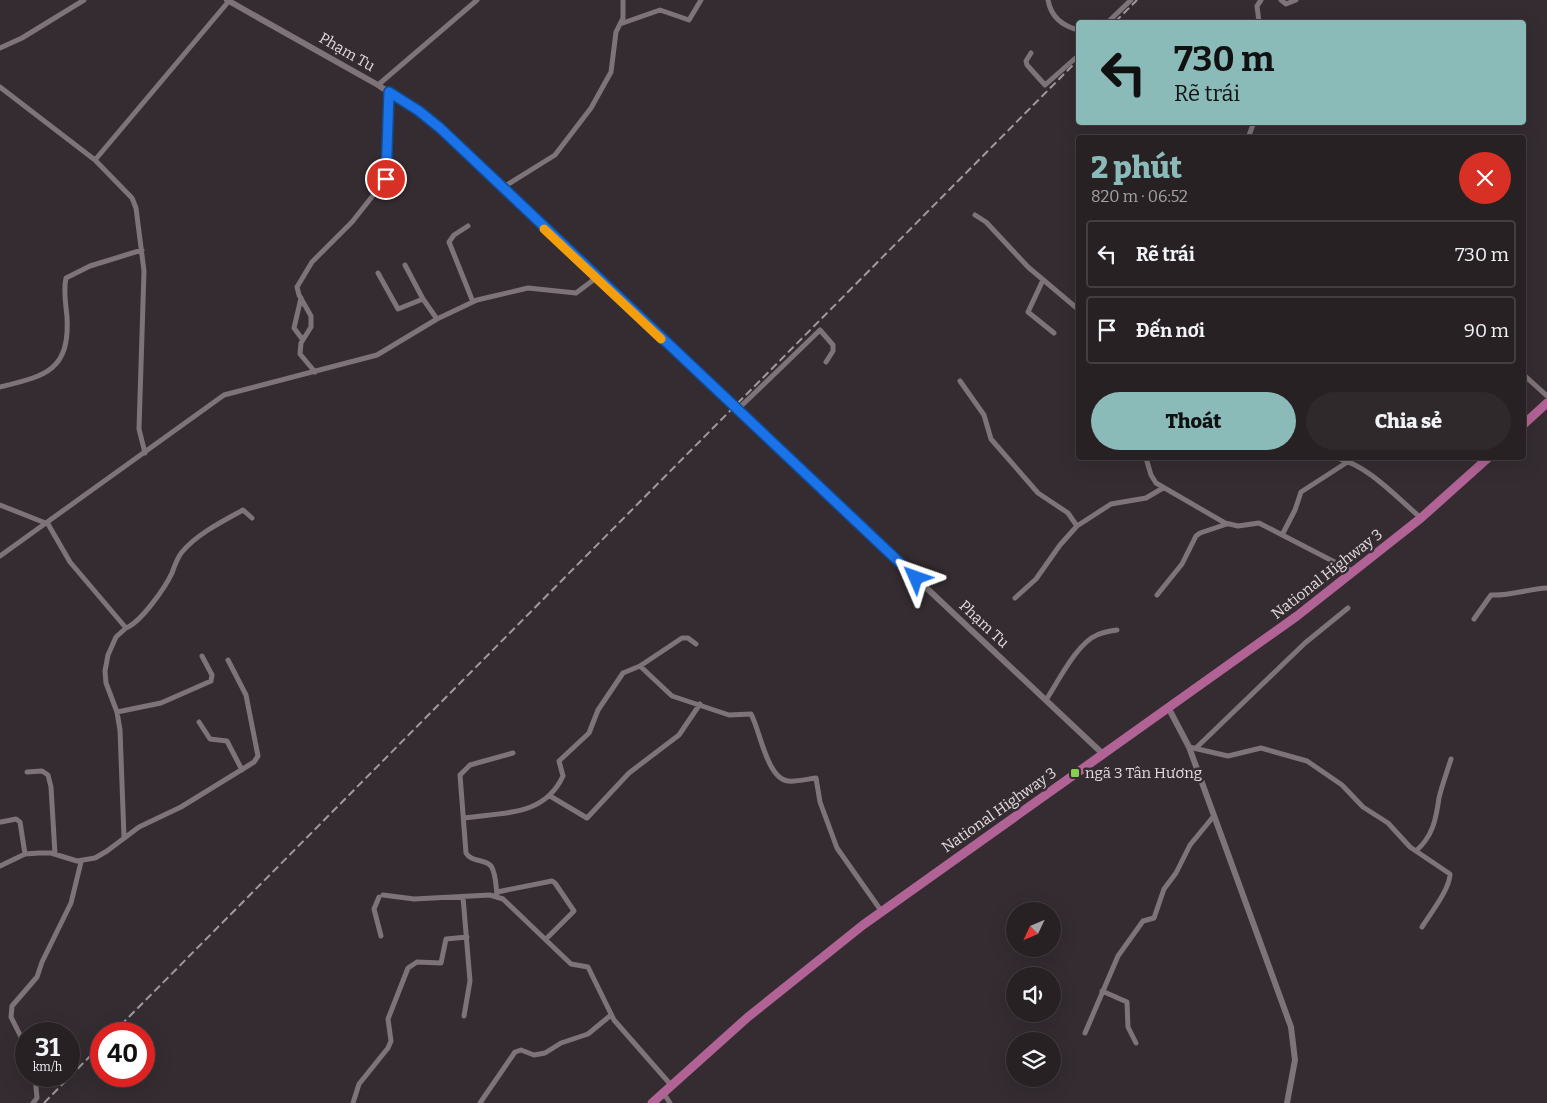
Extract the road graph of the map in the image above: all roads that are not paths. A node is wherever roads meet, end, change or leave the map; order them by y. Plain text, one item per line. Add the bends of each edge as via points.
1 (84, 0) edge
2 (477, 0) edge
3 (623, 0) edge
4 (701, 0) edge
5 (1048, 0) edge
6 (1131, 0) edge
7 (1261, 0) edge
8 (1281, 0) edge
9 (1296, 0) edge
10 (228, 1) edge
11 (1110, 20) edge
12 (1259, 20) edge
13 (620, 25) junction
14 (1076, 29) edge
15 (0, 48) edge
16 (1031, 53) dead end
17 (1076, 58) edge
18 (378, 85) junction
19 (0, 87) edge
20 (389, 92) junction
21 (95, 160) junction
22 (502, 188) junction
23 (975, 215) dead end
24 (468, 226) dead end
25 (142, 250) junction
26 (405, 265) dead end
27 (378, 273) dead end
28 (596, 278) junction
29 (1043, 280) junction
30 (301, 298) junction
31 (423, 300) junction
32 (473, 302) junction
33 (1076, 308) edge
34 (437, 319) junction
35 (1054, 333) dead end
36 (303, 340) junction
37 (826, 362) dead end
38 (315, 372) junction
39 (1526, 377) edge
40 (960, 381) dead end
41 (0, 388) edge
42 (1547, 396) edge
43 (1547, 403) edge
44 (737, 410) junction
45 (1526, 422) edge
46 (144, 453) junction
47 (1147, 460) edge
48 (1344, 460) edge
49 (1486, 460) edge
50 (1348, 461) junction
51 (1163, 488) junction
52 (0, 505) edge
53 (252, 518) dead end
54 (1421, 518) junction
55 (48, 524) junction
56 (1228, 524) junction
57 (1077, 526) junction
58 (1282, 535) junction
59 (0, 556) edge
60 (1352, 571) junction
61 (1547, 588) edge
62 (1157, 595) dead end
63 (1015, 598) dead end
64 (1348, 608) dead end
65 (1474, 619) dead end
66 (126, 628) junction
67 (1116, 630) dead end
68 (696, 644) dead end
69 (202, 656) dead end
70 (228, 660) dead end
71 (640, 666) junction
72 (1046, 700) junction
73 (700, 704) junction
74 (1168, 706) junction
75 (117, 712) junction
76 (199, 722) dead end
77 (1193, 747) junction
78 (513, 753) dead end
79 (1103, 754) junction
80 (1451, 759) dead end
81 (242, 770) junction
82 (27, 772) dead end
83 (550, 796) junction
84 (1213, 816) junction
85 (464, 818) junction
86 (1, 822) dead end
87 (124, 837) junction
88 (1416, 851) junction
89 (25, 854) junction
90 (55, 854) junction
91 (81, 862) junction
92 (0, 866) edge
93 (497, 894) junction
94 (463, 897) junction
95 (882, 912) junction
96 (1422, 926) dead end
97 (381, 936) dead end
98 (467, 937) junction
99 (546, 939) junction
100 (1102, 991) junction
101 (611, 1015) junction
102 (464, 1016) dead end
103 (15, 1023) edge
104 (1085, 1033) dead end
105 (1136, 1043) dead end
106 (671, 1085) junction
107 (36, 1087) edge
108 (663, 1092) junction
109 (33, 1103) edge
110 (352, 1103) edge
111 (480, 1103) edge
112 (652, 1103) edge
113 (670, 1103) edge
114 (1287, 1103) edge

1 - 15 street
2 - 18 street
3 - 13 street
4 - 13 street via 689,20 660,10
5 - 14 street via 1057,20
6 - 11 street
7 - 12 street via 1257,6
8 - 9 street via 1286,4
10 - 18 street, Phạm Tu
10 - 21 street
13 - 22 street via 610,72 586,116 555,155
16 - 17 street via 1027,65 1045,85
18 - 20 street, Phạm Tu
19 - 21 street
20 - 22 street, Phạm Tu via 434,123
20 - 30 street via 386,179 352,222 311,263 297,287
21 - 25 street via 132,198
22 - 28 street, Phạm Tu
23 - 29 street via 986,222
24 - 32 street via 454,235 450,242
25 - 41 street via 90,266 66,278 67,335 57,366 44,374
25 - 46 street via 144,298 139,429
26 - 31 street
27 - 31 street via 398,309
28 - 32 street via 576,293 528,288
28 - 44 street, Phạm Tu
29 - 33 street
29 - 35 street via 1028,312
30 - 36 street via 294,328
30 - 36 street via 311,316 310,330
31 - 34 street
32 - 34 street
34 - 38 street via 377,355
36 - 38 street via 300,354
37 - 44 street via 833,345 820,330
38 - 46 street via 224,396
39 - 42 street
40 - 57 street via 984,415 991,439 1038,493 1068,513
43 - 45 highway
44 - 72 street, Phạm Tu
46 - 55 street
47 - 51 street via 1151,475
48 - 50 street
49 - 54 highway, National Highway 3
50 - 54 street
50 - 58 street via 1300,492
51 - 56 street
51 - 57 street via 1146,498 1111,504
52 - 55 street
53 - 66 street via 244,510 197,538 177,560 167,582 141,618
54 - 60 highway, National Highway 3
55 - 59 street
55 - 66 street via 70,562
56 - 58 street via 1259,523
56 - 62 street via 1196,536 1182,564
57 - 63 street via 1036,579
58 - 60 street
60 - 74 highway, National Highway 3 via 1297,616
61 - 65 street via 1491,596
64 - 77 street via 1305,643
66 - 75 street via 116,637 105,671
67 - 72 street via 1097,634 1081,649
68 - 71 street via 682,638
69 - 75 street via 212,676 211,681 168,701
70 - 81 street via 246,695 258,756
71 - 73 street via 672,696
71 - 83 street via 619,677 598,710 589,733 561,759 559,764 563,776
72 - 79 street, Phạm Tu
73 - 83 street via 679,735 629,773 587,818
73 - 95 street via 729,715 751,714 770,765 782,779 816,778 820,802 837,848
74 - 77 street
74 - 79 highway, National Highway 3
75 - 87 street
76 - 81 street via 210,739 227,741
77 - 84 street
77 - 88 street via 1228,756 1261,748 1306,761 1342,785
78 - 85 street via 470,765 460,775
79 - 95 highway, National Highway 3
80 - 88 street via 1428,839
81 - 87 street
82 - 90 street via 42,771 48,775
83 - 85 street via 530,809
84 - 100 street via 1190,844 1164,889 1154,918 1143,921 1121,951
84 - 114 street via 1291,1027 1295,1060
85 - 93 street via 466,853 472,859 490,865
86 - 89 street via 16,819 20,822
87 - 91 street via 107,851
88 - 96 street via 1446,869 1450,877
89 - 90 street
89 - 92 street
90 - 91 street
91 - 103 street via 72,903 37,978 12,1006
93 - 94 street
93 - 99 street
93 - 99 street via 554,882 574,911
94 - 97 street via 414,899 381,896 374,909
94 - 98 street
95 - 106 highway, National Highway 3 via 748,1018
98 - 102 street via 470,981
98 - 110 street via 446,939 440,963 417,962 408,968 388,1019 391,1041 359,1084
99 - 101 street via 571,964 588,967
100 - 104 street
100 - 105 street via 1127,1002 1128,1027
101 - 106 street
101 - 111 street via 588,1034 561,1043 545,1053 515,1052
106 - 108 highway, National Highway 3
107 - 109 street via 37,1098
108 - 112 highway, National Highway 3
108 - 113 street

